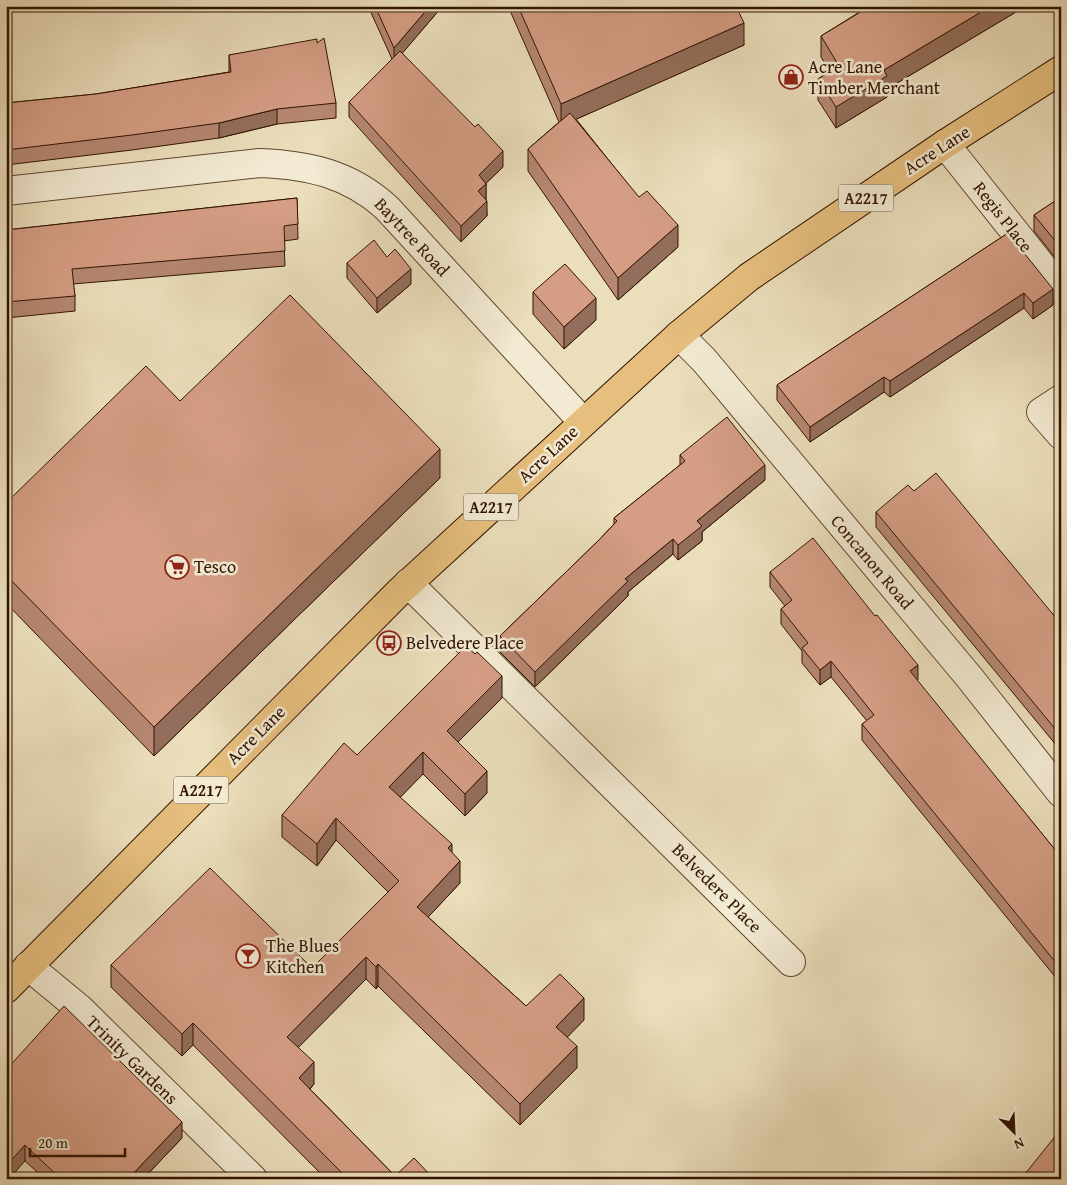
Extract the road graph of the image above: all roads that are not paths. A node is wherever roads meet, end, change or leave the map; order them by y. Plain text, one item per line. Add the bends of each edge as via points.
1 (1061, 70) edge
2 (945, 144) junction
3 (6, 191) edge
4 (1061, 290) edge
5 (678, 335) junction
6 (1061, 399) edge
7 (582, 422) junction
8 (1061, 435) edge
9 (408, 583) junction
10 (1061, 793) edge
11 (791, 962) dead end
12 (28, 966) junction
13 (6, 990) edge
14 (253, 1179) edge

1 - 2 main road, Acre Lane / A2217
2 - 4 street, Regis Place
2 - 5 main road, Acre Lane / A2217 via 749,277
3 - 7 street, Baytree Road via 260,163 324,171 368,192 387,208
5 - 7 main road, Acre Lane / A2217
5 - 10 street, Concanon Road via 704,360 968,676
6 - 8 street via 1041,412
7 - 9 main road, Acre Lane / A2217
9 - 11 street, Belvedere Place
9 - 12 main road, Acre Lane / A2217
12 - 13 main road, Acre Lane / A2217
12 - 14 street, Trinity Gardens via 79,1008

